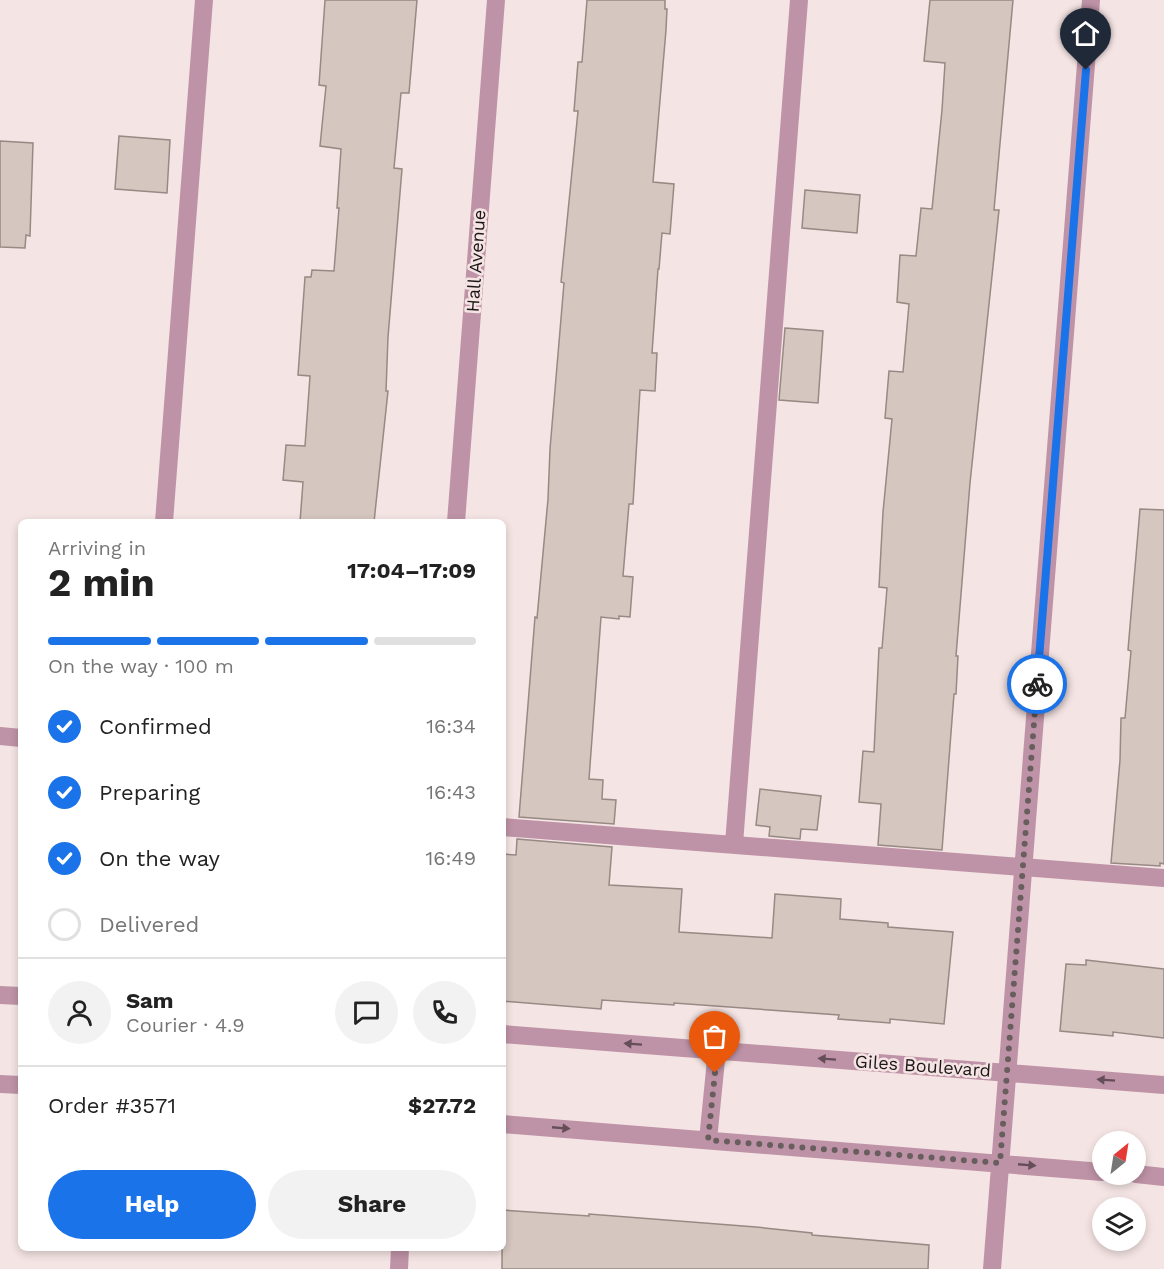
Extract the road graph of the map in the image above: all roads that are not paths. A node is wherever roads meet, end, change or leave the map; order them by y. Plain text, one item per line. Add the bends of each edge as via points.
1 (204, 0) edge
2 (496, 0) edge
3 (799, 0) edge
4 (1091, 0) edge
5 (164, 519) edge
6 (456, 519) edge
7 (0, 736) edge
8 (18, 738) edge
9 (506, 827) edge
10 (734, 844) junction
11 (1023, 867) junction
12 (1164, 878) edge
13 (0, 995) edge
14 (18, 996) edge
15 (506, 1034) edge
16 (717, 1050) junction
17 (1007, 1072) junction
18 (0, 1084) edge
19 (1164, 1084) edge
20 (18, 1085) edge
21 (506, 1124) edge
22 (708, 1140) junction
23 (1000, 1163) junction
24 (1092, 1171) edge
25 (1146, 1175) edge
26 (1164, 1177) edge
27 (400, 1251) edge
28 (399, 1269) edge
29 (992, 1269) edge

1 - 5 street
2 - 6 street, Hall Avenue
3 - 10 street
4 - 11 street
7 - 8 street
9 - 10 street
10 - 11 street
11 - 12 street
11 - 17 street
13 - 14 street
16 -> 15 street, Giles Boulevard
17 -> 16 street, Giles Boulevard
16 - 22 street
19 -> 17 street, Giles Boulevard
17 - 23 street
18 - 20 street
21 -> 22 street
22 - 23 street
23 -> 24 street
23 - 29 street
25 - 26 street
27 - 28 street

